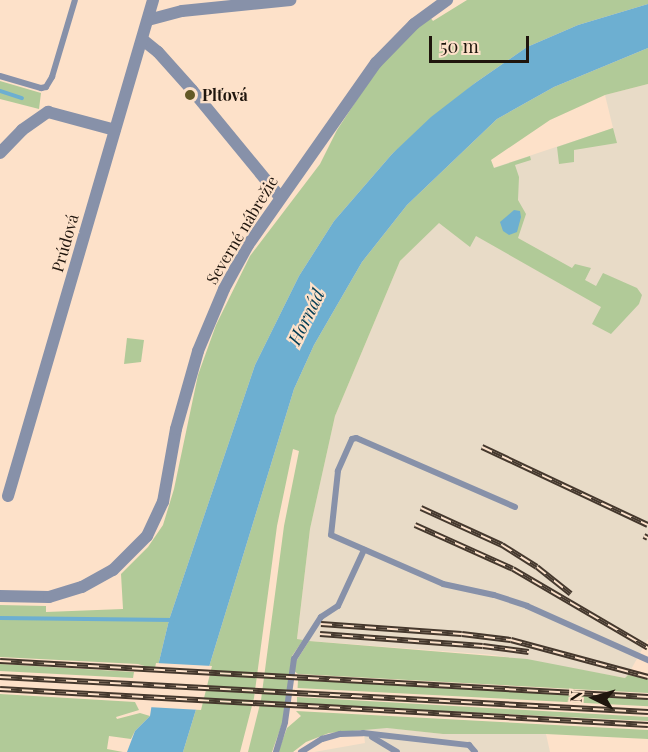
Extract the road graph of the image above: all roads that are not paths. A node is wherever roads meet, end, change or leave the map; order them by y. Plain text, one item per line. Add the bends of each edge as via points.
1 (75, 0) edge
2 (153, 0) edge
3 (290, 0) edge
4 (447, 0) edge
5 (148, 20) junction
6 (143, 40) junction
7 (0, 76) edge
8 (115, 130) junction
9 (0, 153) edge
10 (280, 197) junction
11 (8, 496) dead end
12 (515, 507) dead end
13 (364, 550) junction
14 (0, 596) edge
15 (648, 660) edge
16 (363, 733) junction
17 (276, 752) edge
18 (300, 752) edge
19 (398, 752) edge
20 (475, 752) edge

1 - 7 lane via 46,87
2 - 5 street, Prúdová
3 - 5 street via 182,11
4 - 10 street, Severné nábrežie via 414,24 376,63
5 - 6 street, Prúdová
6 - 8 street, Prúdová
6 - 10 street via 165,59
8 - 9 street via 45,112
8 - 11 street, Prúdová
10 - 14 street, Severné nábrežie via 243,254 207,326 189,377 163,502 147,536 113,570 82,587 49,597
12 - 13 lane via 352,439 338,471 331,535
13 - 15 lane via 443,584 527,606
13 - 17 lane via 338,606 321,617 294,659 285,722
16 - 18 lane via 331,737
16 - 19 lane
16 - 20 lane via 470,745

